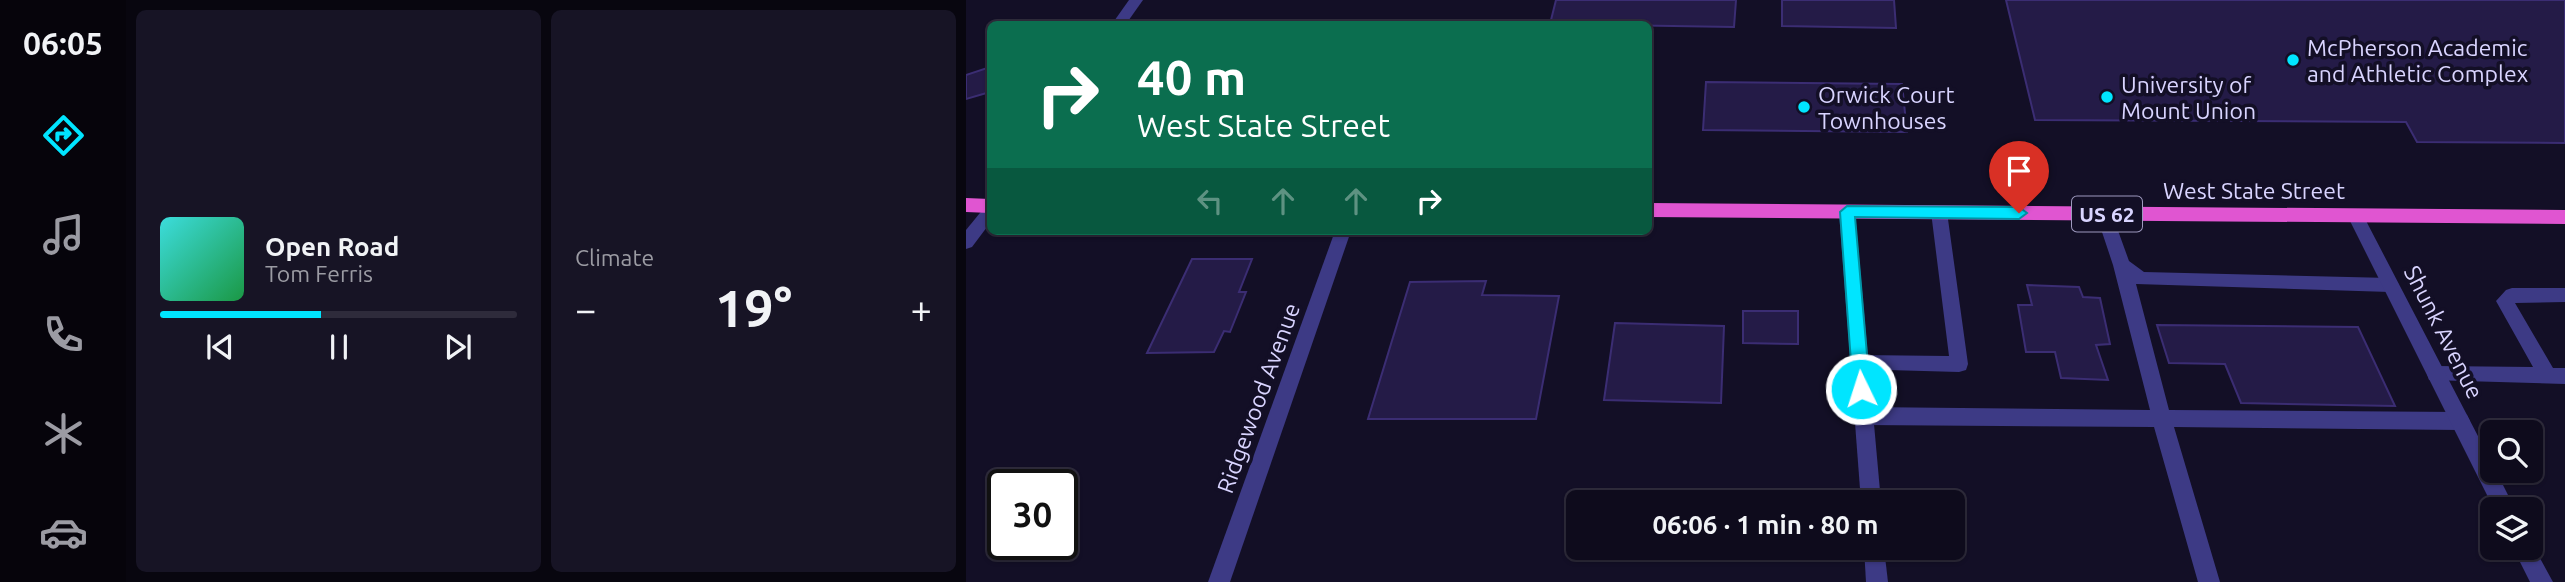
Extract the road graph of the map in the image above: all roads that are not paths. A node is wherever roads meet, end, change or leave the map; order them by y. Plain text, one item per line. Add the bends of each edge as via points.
1 (1136, 0) edge
2 (1121, 21) edge
3 (966, 205) edge
4 (987, 206) edge
5 (1652, 210) edge
6 (1847, 212) junction
7 (1939, 212) junction
8 (2104, 214) junction
9 (2355, 215) junction
10 (987, 216) edge
11 (2565, 217) edge
12 (1342, 235) edge
13 (966, 242) edge
14 (2122, 265) junction
15 (2390, 285) junction
16 (2565, 295) edge
17 (1859, 363) junction
18 (2436, 374) junction
19 (2556, 376) edge
20 (1864, 416) junction
21 (2162, 420) junction
22 (2460, 421) junction
23 (1870, 490) edge
24 (2499, 497) edge
25 (1875, 560) edge
26 (2531, 560) edge
27 (1219, 582) edge
28 (1877, 582) edge
29 (2209, 582) edge
30 (2542, 582) edge

1 - 2 street
3 - 4 highway
5 - 6 highway, West State Street / US 62
6 - 7 highway, West State Street / US 62
6 - 17 street
7 - 8 highway, West State Street / US 62
7 - 17 street via 1959,364
8 - 9 highway, West State Street / US 62
8 - 14 street
9 - 11 highway, West State Street / US 62
9 - 15 street, Shunk Avenue
10 - 13 street
12 - 27 street, Ridgewood Avenue
14 - 15 street via 2141,279 2169,282
14 - 21 street
15 - 18 street, Shunk Avenue
16 - 19 street via 2512,295 2505,301
17 - 20 street
18 - 19 street
18 - 22 street, Shunk Avenue
20 - 21 street
20 - 23 street
21 - 22 street
21 - 29 street
22 - 24 street, Shunk Avenue
25 - 28 street
26 - 30 street

